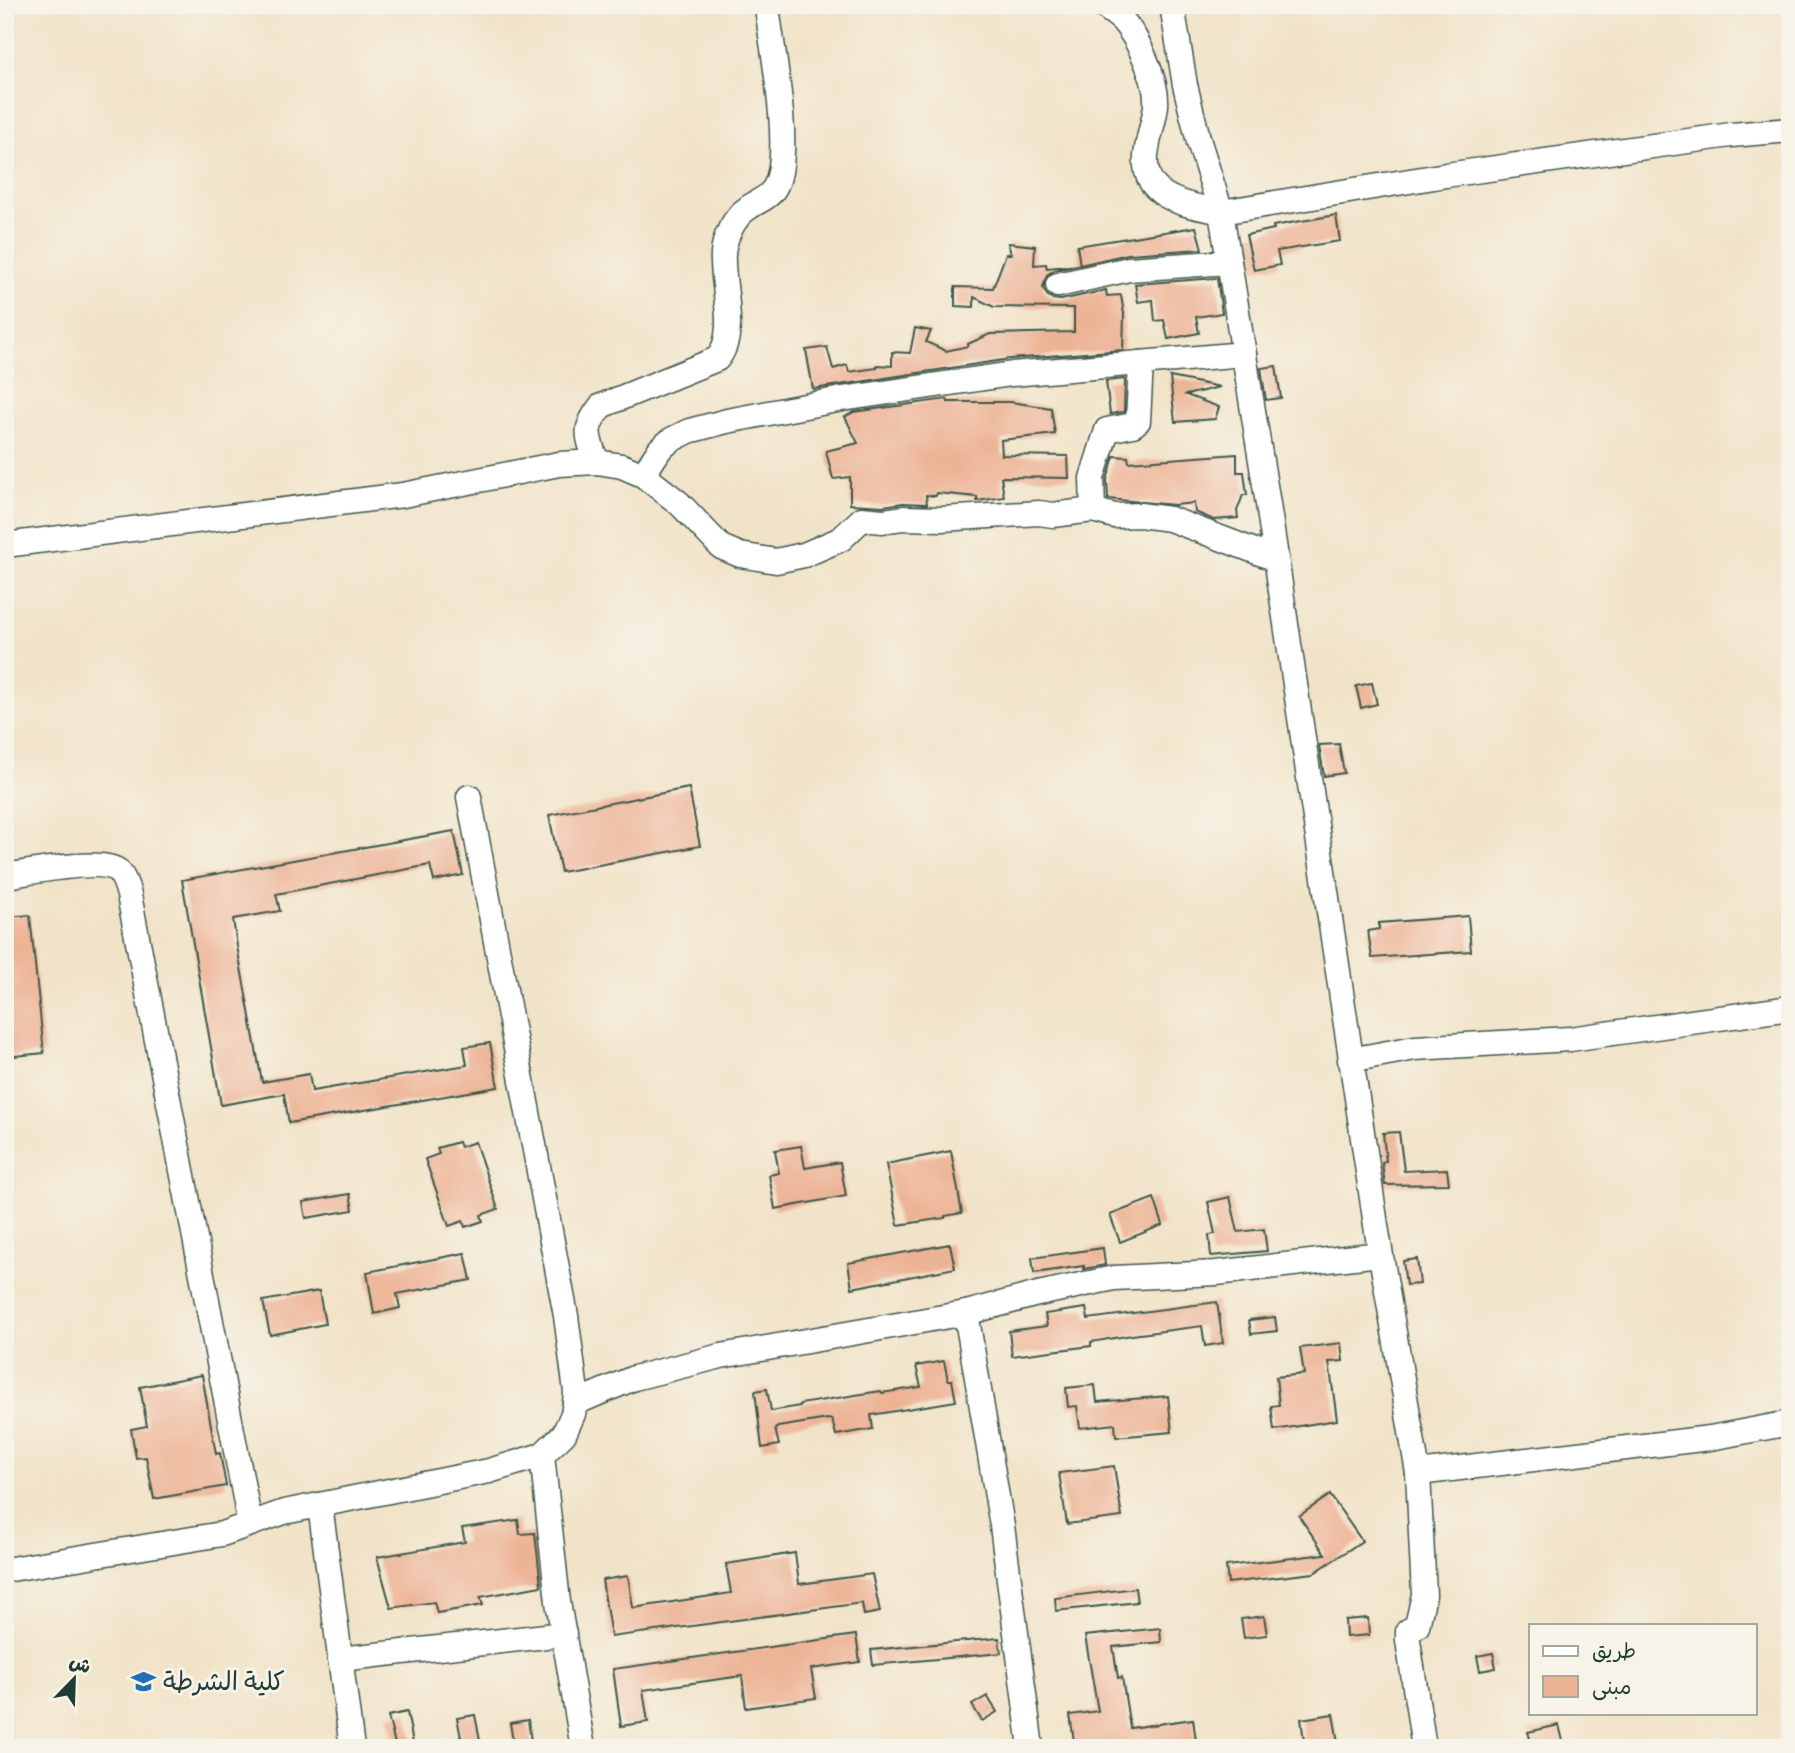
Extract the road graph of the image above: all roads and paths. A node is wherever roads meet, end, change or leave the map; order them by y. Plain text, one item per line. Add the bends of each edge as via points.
1 (770, 5) edge
2 (1102, 5) edge
3 (1172, 5) edge
4 (1790, 130) edge
5 (1221, 212) junction
6 (1229, 262) junction
7 (1058, 285) dead end
8 (1244, 354) junction
9 (1141, 363) junction
10 (597, 462) junction
11 (643, 475) junction
12 (1093, 510) junction
13 (5, 545) edge
14 (1276, 559) junction
15 (468, 797) dead end
16 (5, 876) edge
17 (1790, 1008) edge
18 (1350, 1060) junction
19 (1380, 1254) junction
20 (967, 1313) junction
21 (575, 1404) junction
22 (1790, 1423) edge
23 (542, 1455) junction
24 (1418, 1472) junction
25 (320, 1505) junction
26 (250, 1524) junction
27 (5, 1570) edge
28 (564, 1634) junction
29 (340, 1659) junction
30 (352, 1748) edge
31 (583, 1748) edge
32 (1031, 1748) edge
33 (1424, 1748) edge

1 - 10 street via 783,155 773,191 747,208 726,241 727,344 717,359 601,406 589,421 588,439
2 - 5 street via 1123,21 1153,83 1156,104 1147,155 1150,179 1169,197
3 - 5 street via 1185,85
4 - 5 street via 1446,175
5 - 6 street
6 - 7 street via 1129,269
6 - 8 street
8 - 9 street
8 - 14 street
9 - 11 street via 1012,374 727,421 689,430 671,440
9 - 12 street via 1138,421 1107,430 1091,478
10 - 11 street
10 - 13 street via 559,464 403,495
11 - 12 street via 679,503 721,547 776,561 841,539 862,519
12 - 14 street via 1114,516 1170,519
14 - 18 street
15 - 21 street via 566,1315
16 - 26 street via 96,864 112,867 125,881
17 - 18 street via 1570,1039 1415,1048
18 - 19 street
19 - 20 street via 1216,1273 1114,1278
19 - 24 street
20 - 21 street via 721,1356 634,1378
20 - 32 street via 1002,1526
21 - 23 street via 564,1434
22 - 24 street via 1710,1438
23 - 25 street via 489,1471
23 - 28 street
24 - 33 street via 1424,1595 1417,1626 1408,1631 1408,1640
25 - 26 street
25 - 29 street
26 - 27 street via 222,1535
28 - 29 street
28 - 31 street
29 - 30 street

